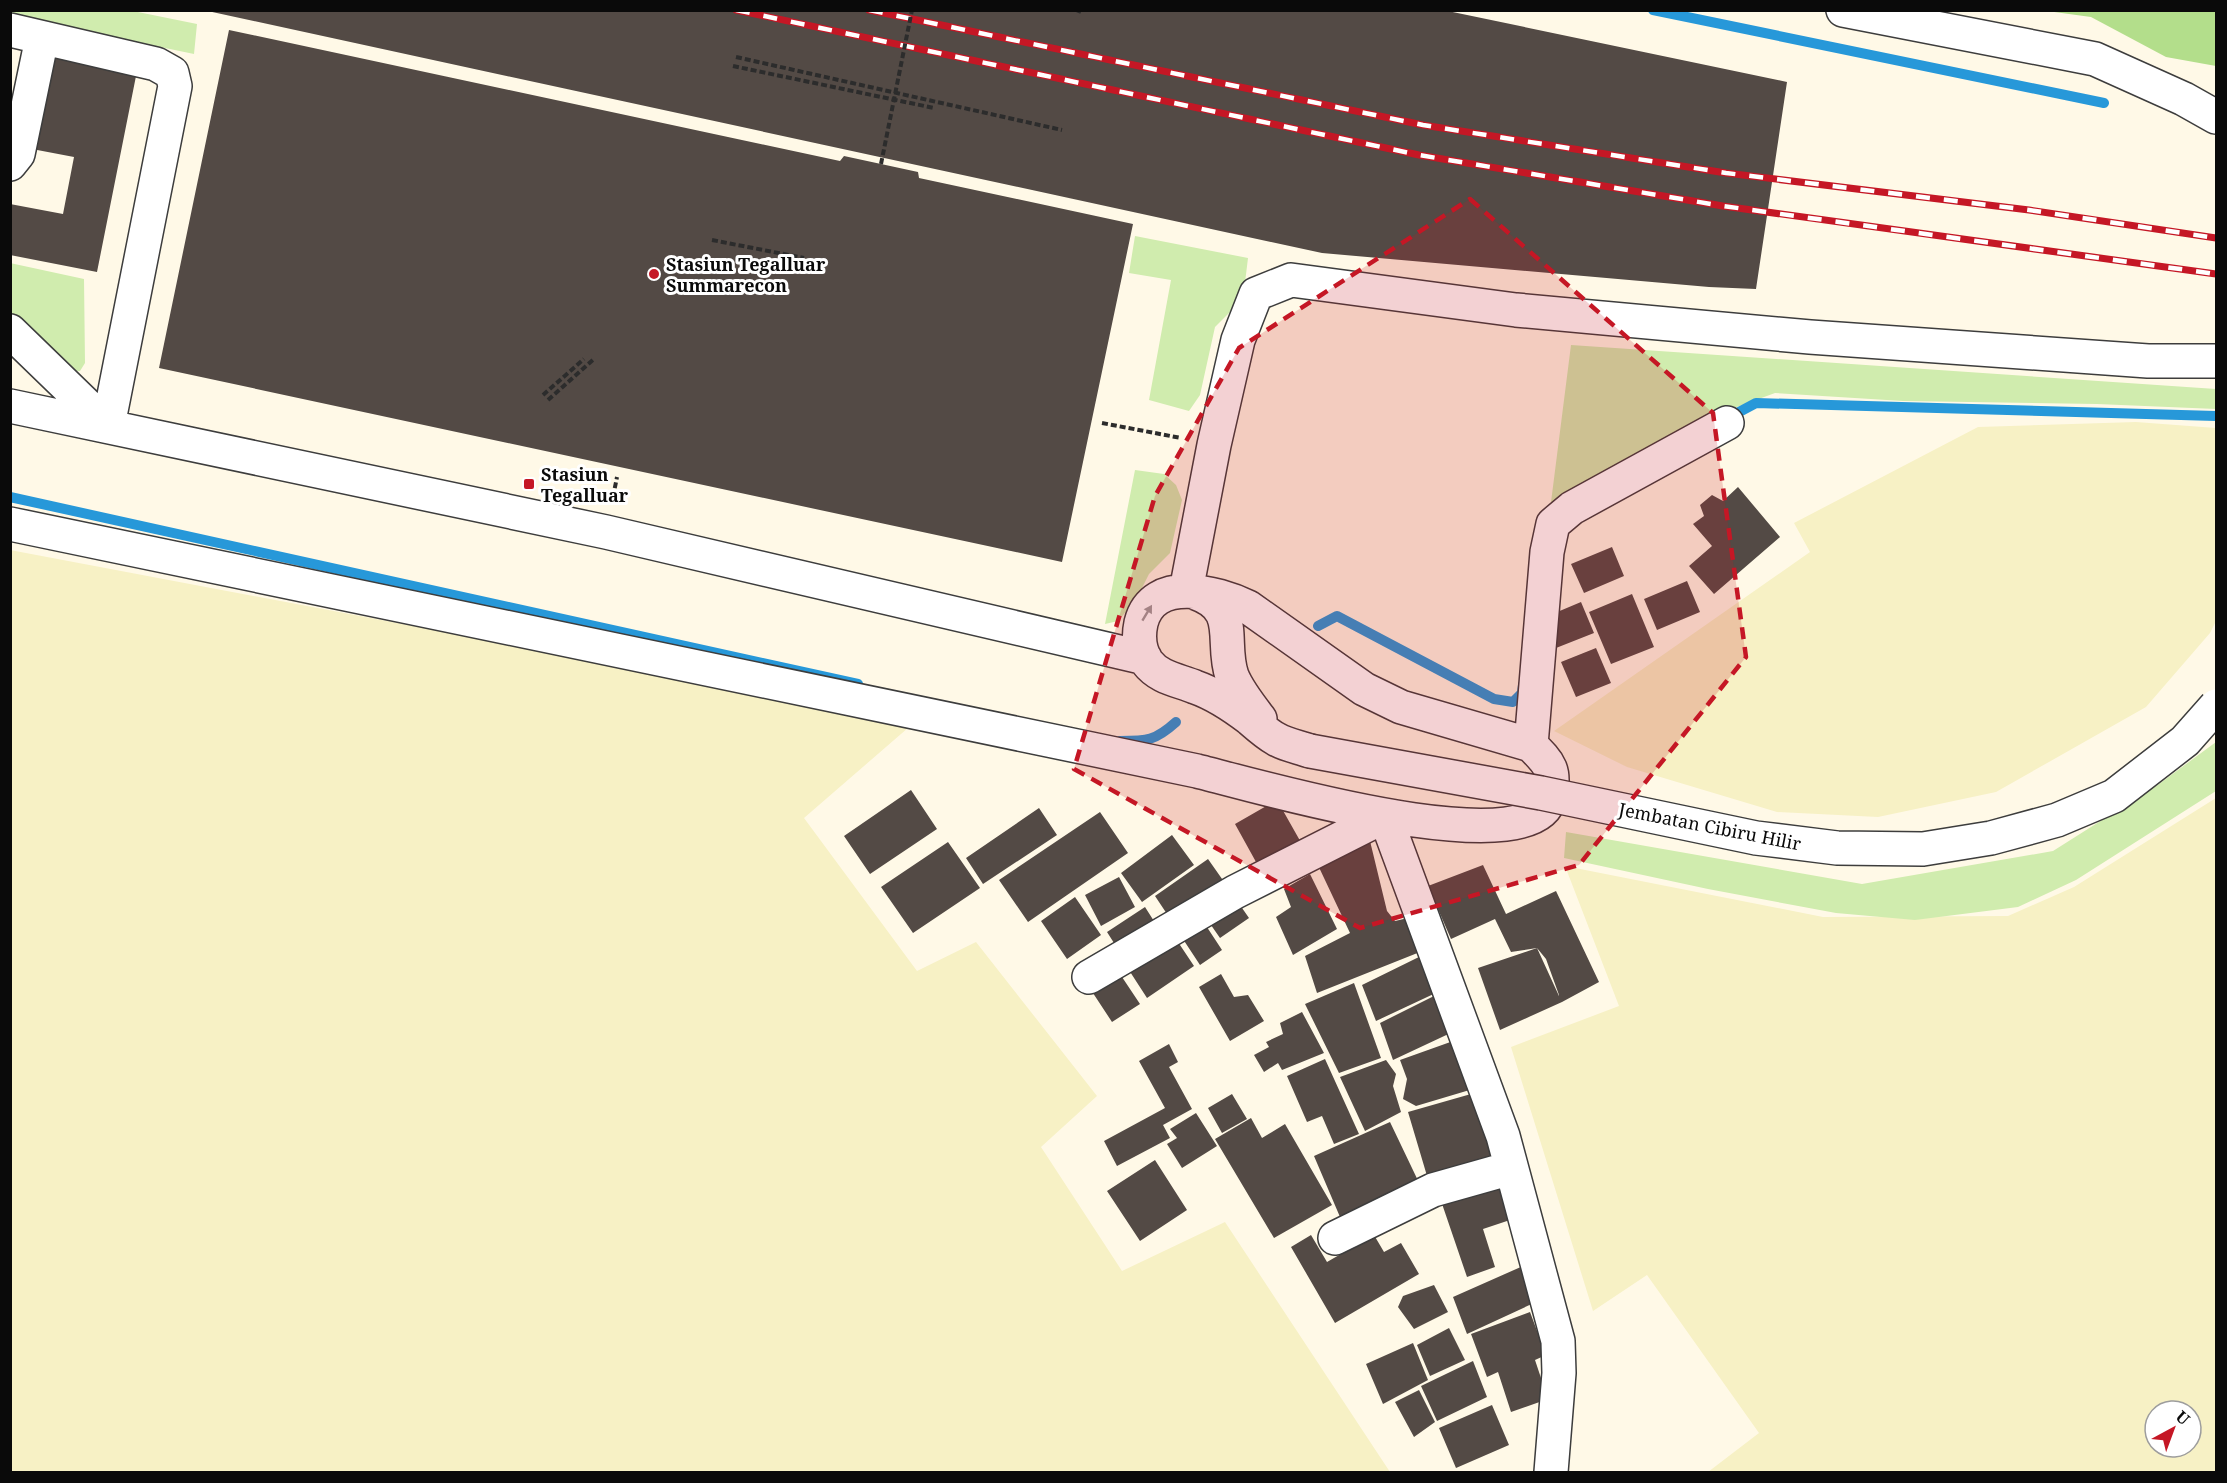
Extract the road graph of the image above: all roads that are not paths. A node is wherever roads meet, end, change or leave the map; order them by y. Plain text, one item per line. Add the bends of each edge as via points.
1 (1843, 10) edge
2 (10, 30) edge
3 (42, 38) junction
4 (2217, 117) edge
5 (10, 164) edge
6 (10, 332) edge
7 (2217, 361) edge
8 (10, 406) edge
9 (1727, 423) dead end
10 (108, 426) junction
11 (10, 524) edge
12 (1190, 592) junction
13 (1269, 623) junction
14 (1228, 641) junction
15 (1145, 658) junction
16 (1174, 680) junction
17 (2217, 706) edge
18 (1276, 739) junction
19 (1531, 745) junction
20 (1385, 816) junction
21 (1089, 977) dead end
22 (1511, 1168) junction
23 (1335, 1238) dead end
24 (1551, 1473) edge

1 - 4 street via 2095,59
2 - 3 street
3 - 5 street via 18,154
3 - 10 street via 156,64 172,73 175,86
6 - 10 street
7 - 12 street via 2148,361 1810,337 1516,310 1290,280 1256,294 1239,333 1214,445
8 - 10 street
9 - 19 street via 1572,508 1553,524 1547,552
10 - 15 street via 606,532
11 - 20 street via 1197,771
12 - 13 street via 1228,597
12 - 14 street via 1219,608 1228,629
15 -> 12 street via 1140,648 1142,618 1163,596
13 - 14 street via 1250,622 1239,627
13 - 19 street via 1364,689 1401,707
14 - 16 street via 1215,668 1203,676
14 - 18 street via 1233,676 1248,704
15 - 16 street via 1155,670
16 - 18 street via 1225,701
17 - 18 street, Jembatan Cibiru Hilir, bridge via 2185,741 2114,796 2057,820 1991,838 1923,849 1837,848 1755,838 1310,751
19 - 20 street via 1553,774 1550,800 1539,814 1510,823 1466,826
20 - 21 street via 1235,892
20 - 22 street via 1503,1136
22 - 23 street via 1433,1190
22 - 24 street via 1558,1341

